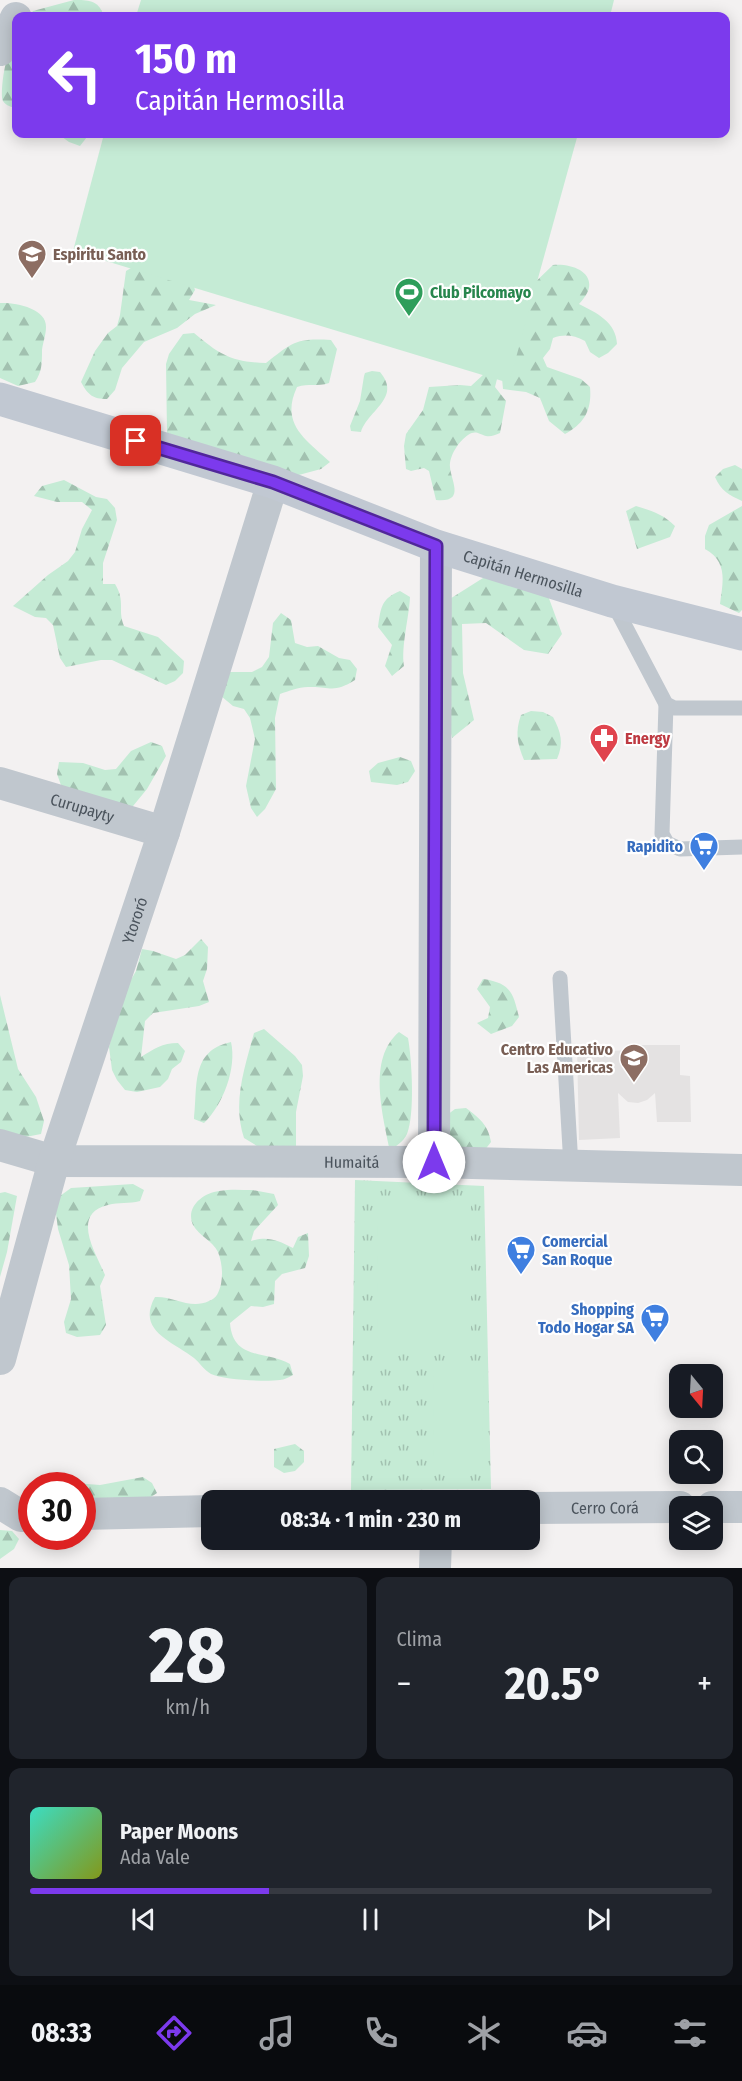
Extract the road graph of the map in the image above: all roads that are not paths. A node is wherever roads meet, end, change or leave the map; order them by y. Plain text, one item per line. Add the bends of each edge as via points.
1 (12, 27) edge
2 (0, 50) edge
3 (0, 399) edge
4 (273, 482) junction
5 (436, 546) junction
6 (612, 601) junction
7 (742, 634) edge
8 (666, 704) junction
9 (742, 708) edge
10 (0, 783) edge
11 (164, 832) junction
12 (742, 847) edge
13 (560, 978) dead end
14 (0, 1145) edge
15 (54, 1161) junction
16 (434, 1162) junction
17 (571, 1166) junction
18 (742, 1170) edge
19 (0, 1359) edge
20 (0, 1503) edge
21 (669, 1507) edge
22 (723, 1507) edge
23 (742, 1507) edge
24 (540, 1508) edge
25 (201, 1511) edge
26 (18, 1514) edge
27 (96, 1514) edge
28 (436, 1550) edge
29 (435, 1568) edge

1 - 2 street
3 - 4 street, Capitán Hermosilla
4 - 5 street, Capitán Hermosilla
4 - 11 street, Ytororó
5 - 6 street, Capitán Hermosilla
5 - 16 street
6 - 7 street, Capitán Hermosilla
6 - 8 lane
8 - 9 lane via 674,708
8 - 12 lane via 662,834 667,843 680,849
10 - 11 street, Curupayty
11 - 15 street, Ytororó
13 - 17 lane
14 - 15 street, Humaitá
15 - 16 street, Humaitá
15 - 19 street, Ytororó
16 - 17 street, Humaitá
17 - 18 street, Humaitá
20 - 26 street
21 - 24 street, Cerro Corá
22 - 23 street
25 - 27 street
28 - 29 street

